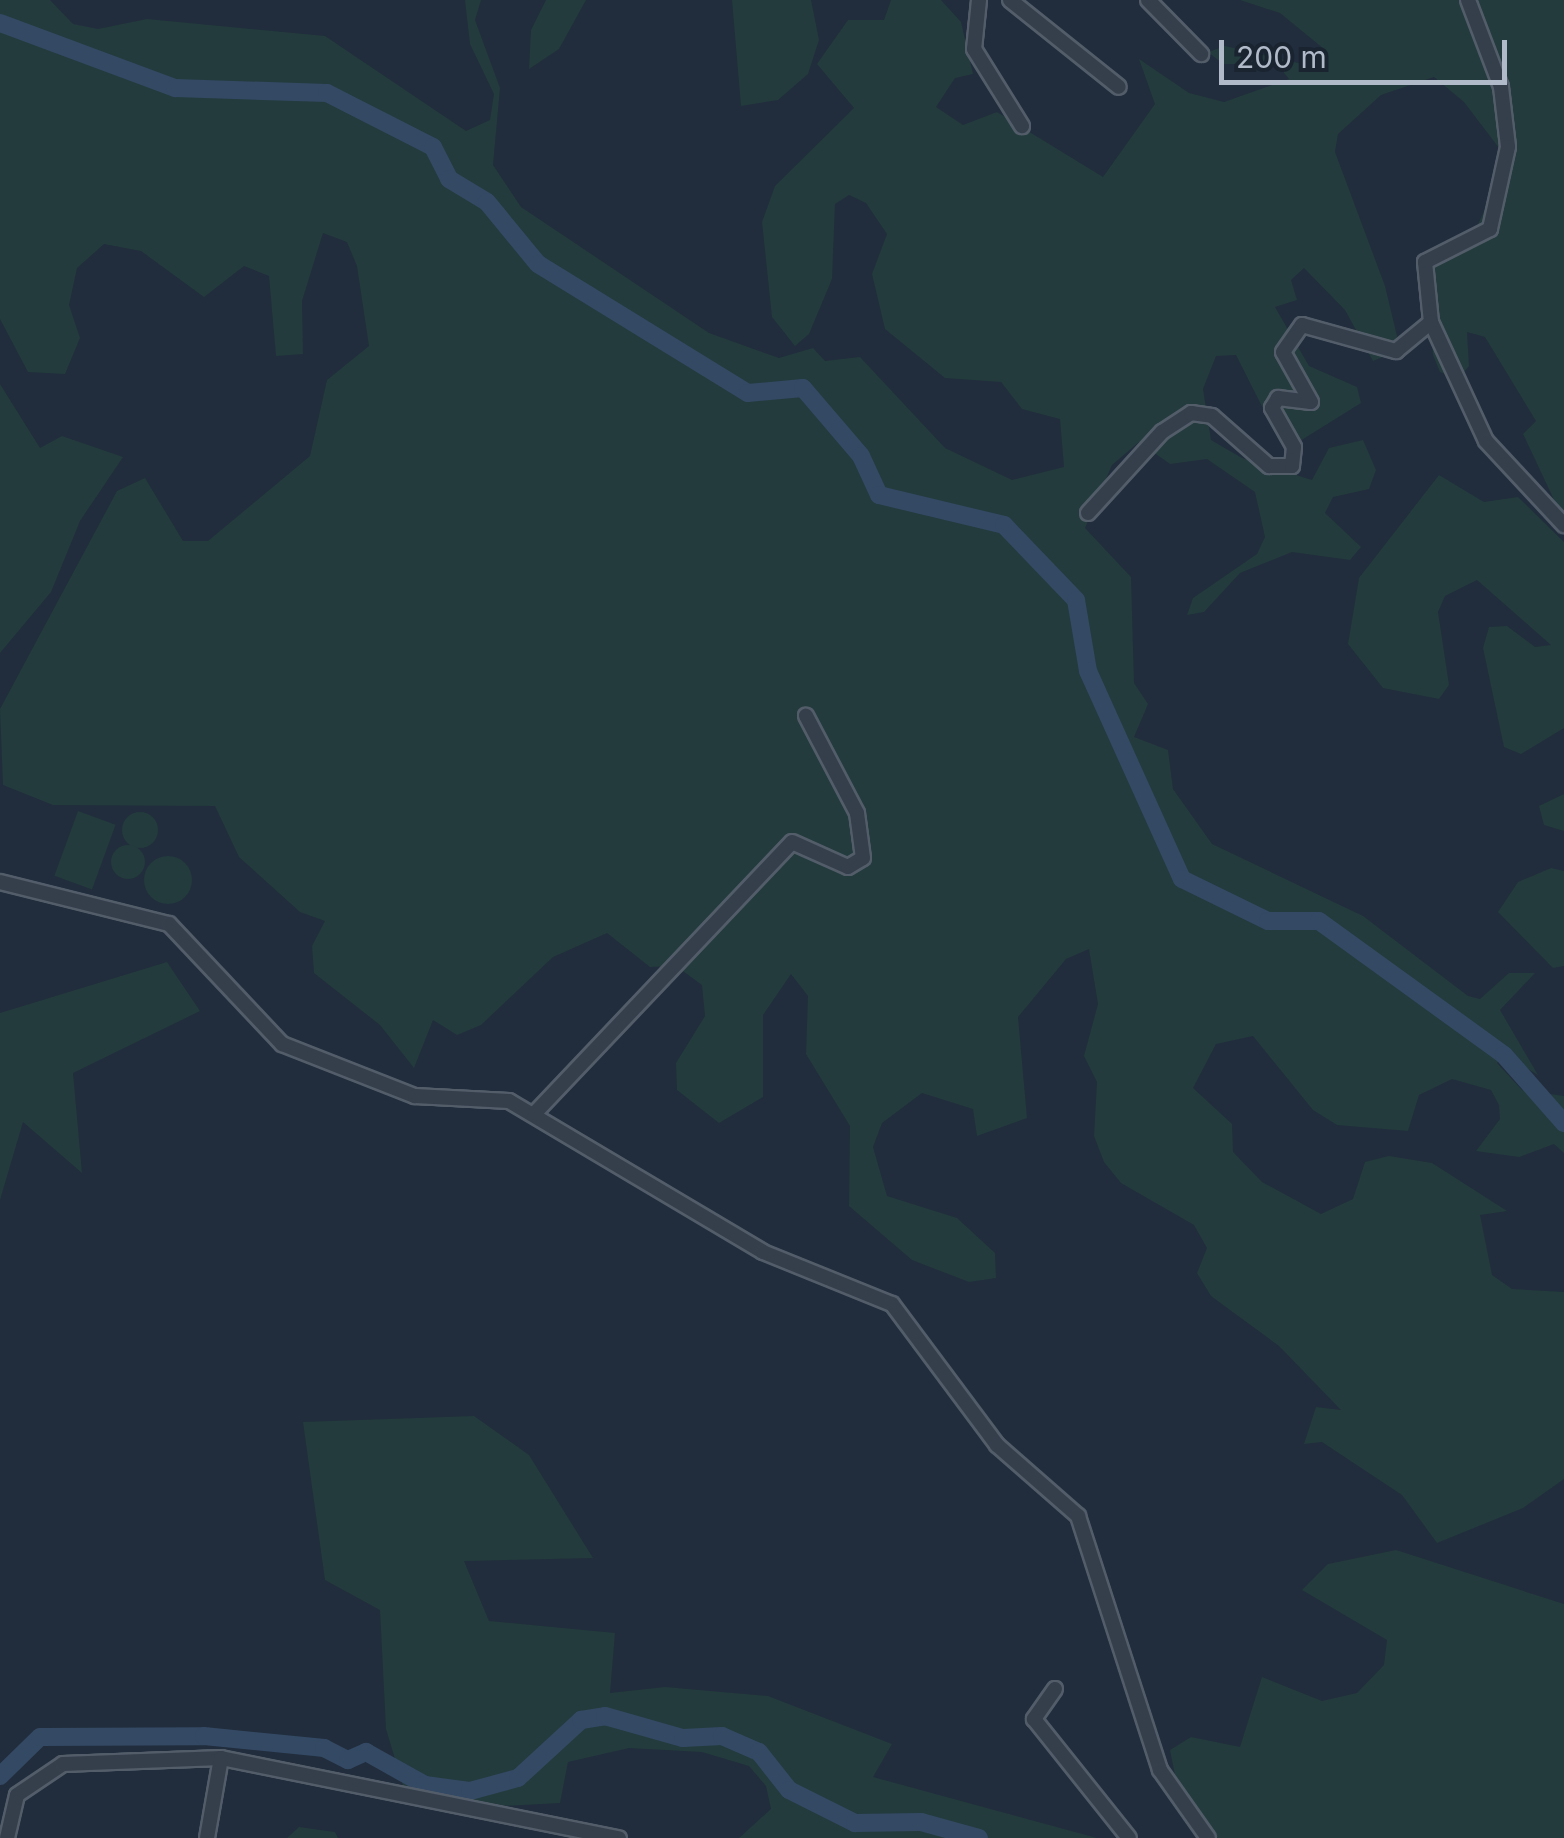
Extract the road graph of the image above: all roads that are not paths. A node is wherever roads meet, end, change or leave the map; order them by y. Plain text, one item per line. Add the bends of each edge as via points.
1 (979, 0) edge
2 (1010, 0) edge
3 (1148, 0) edge
4 (1468, 0) edge
5 (1201, 54) dead end
6 (1119, 87) dead end
7 (1022, 126) dead end
8 (1431, 322) junction
9 (1088, 514) dead end
10 (1564, 525) edge
11 (806, 716) dead end
12 (0, 882) edge
13 (536, 1114) junction
14 (1055, 1690) dead end
15 (220, 1758) junction
16 (7, 1838) edge
17 (207, 1838) edge
18 (619, 1838) edge
19 (1129, 1838) edge
20 (1208, 1838) edge

1 - 7 street via 974,49
2 - 6 street
3 - 5 street
4 - 8 street via 1502,87 1508,148 1490,229 1425,262
8 - 9 street via 1396,351 1302,325 1283,352 1311,402 1278,398 1272,408 1294,447 1292,466 1269,466 1212,416 1191,412
8 - 10 street via 1486,441
11 - 13 street via 857,813 864,858 848,867 792,842
12 - 13 street via 168,924 282,1044 416,1096 509,1101
13 - 20 street via 763,1252 906,1316 969,1414 1078,1516 1160,1770
14 - 19 street via 1034,1720
15 - 16 street via 63,1764 17,1795
15 - 17 street
15 - 18 street

